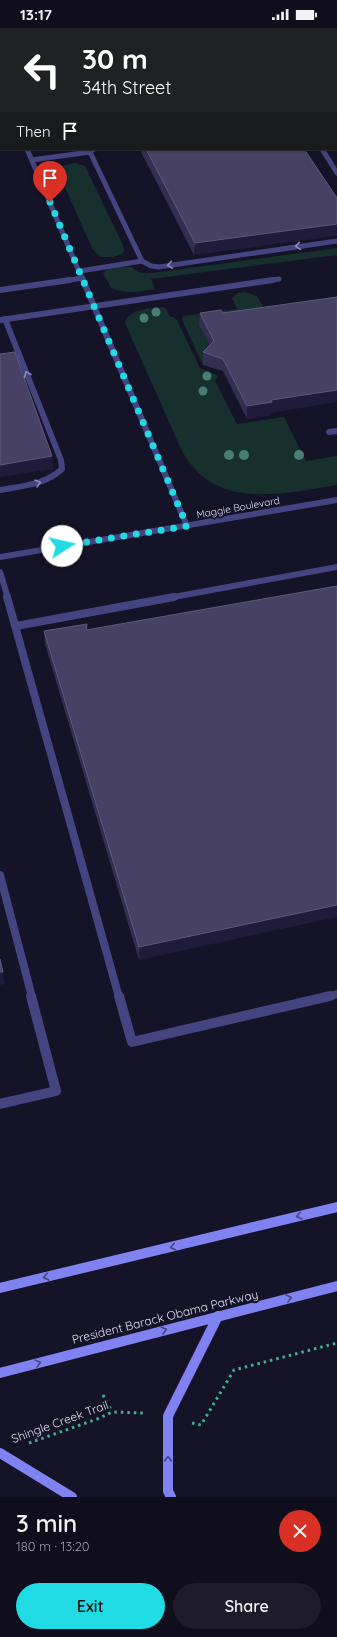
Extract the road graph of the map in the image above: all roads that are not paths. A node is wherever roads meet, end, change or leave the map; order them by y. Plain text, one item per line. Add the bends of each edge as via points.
1 (28, 150) edge
2 (323, 150) edge
3 (92, 151) edge
4 (32, 160) junction
5 (337, 173) edge
6 (337, 241) edge
7 (142, 261) junction
8 (80, 271) junction
9 (83, 278) junction
10 (279, 279) dead end
11 (0, 290) edge
12 (95, 306) junction
13 (2, 320) edge
14 (337, 431) edge
15 (330, 432) dead end
16 (0, 490) edge
17 (337, 500) edge
18 (187, 526) junction
19 (0, 557) edge
20 (337, 567) edge
21 (0, 572) edge
22 (16, 626) junction
23 (0, 875) edge
24 (337, 994) edge
25 (0, 1104) edge
26 (337, 1207) edge
27 (337, 1286) edge
28 (0, 1288) edge
29 (218, 1316) junction
30 (0, 1373) edge
31 (0, 1453) edge
32 (72, 1497) edge
33 (172, 1497) edge

1 - 4 street
2 - 5 street
3 - 4 street
3 - 7 street
4 - 8 street
6 -> 7 street via 159,266 151,266
7 - 8 street
8 - 9 street
9 - 11 street
9 - 12 street
10 - 12 street
12 - 13 street
12 - 18 street
16 -> 13 street via 36,484 57,476 62,469 61,460
14 - 15 street
17 - 18 street, Maggie Boulevard
18 - 19 street, Maggie Boulevard
20 - 22 street
21 - 22 street
22 - 24 street via 132,1042
23 - 25 street via 56,1091
26 -> 28 street
29 -> 27 street, President Barack Obama Parkway
30 -> 29 street, President Barack Obama Parkway
33 -> 29 street via 168,1491 168,1416
31 - 32 street

